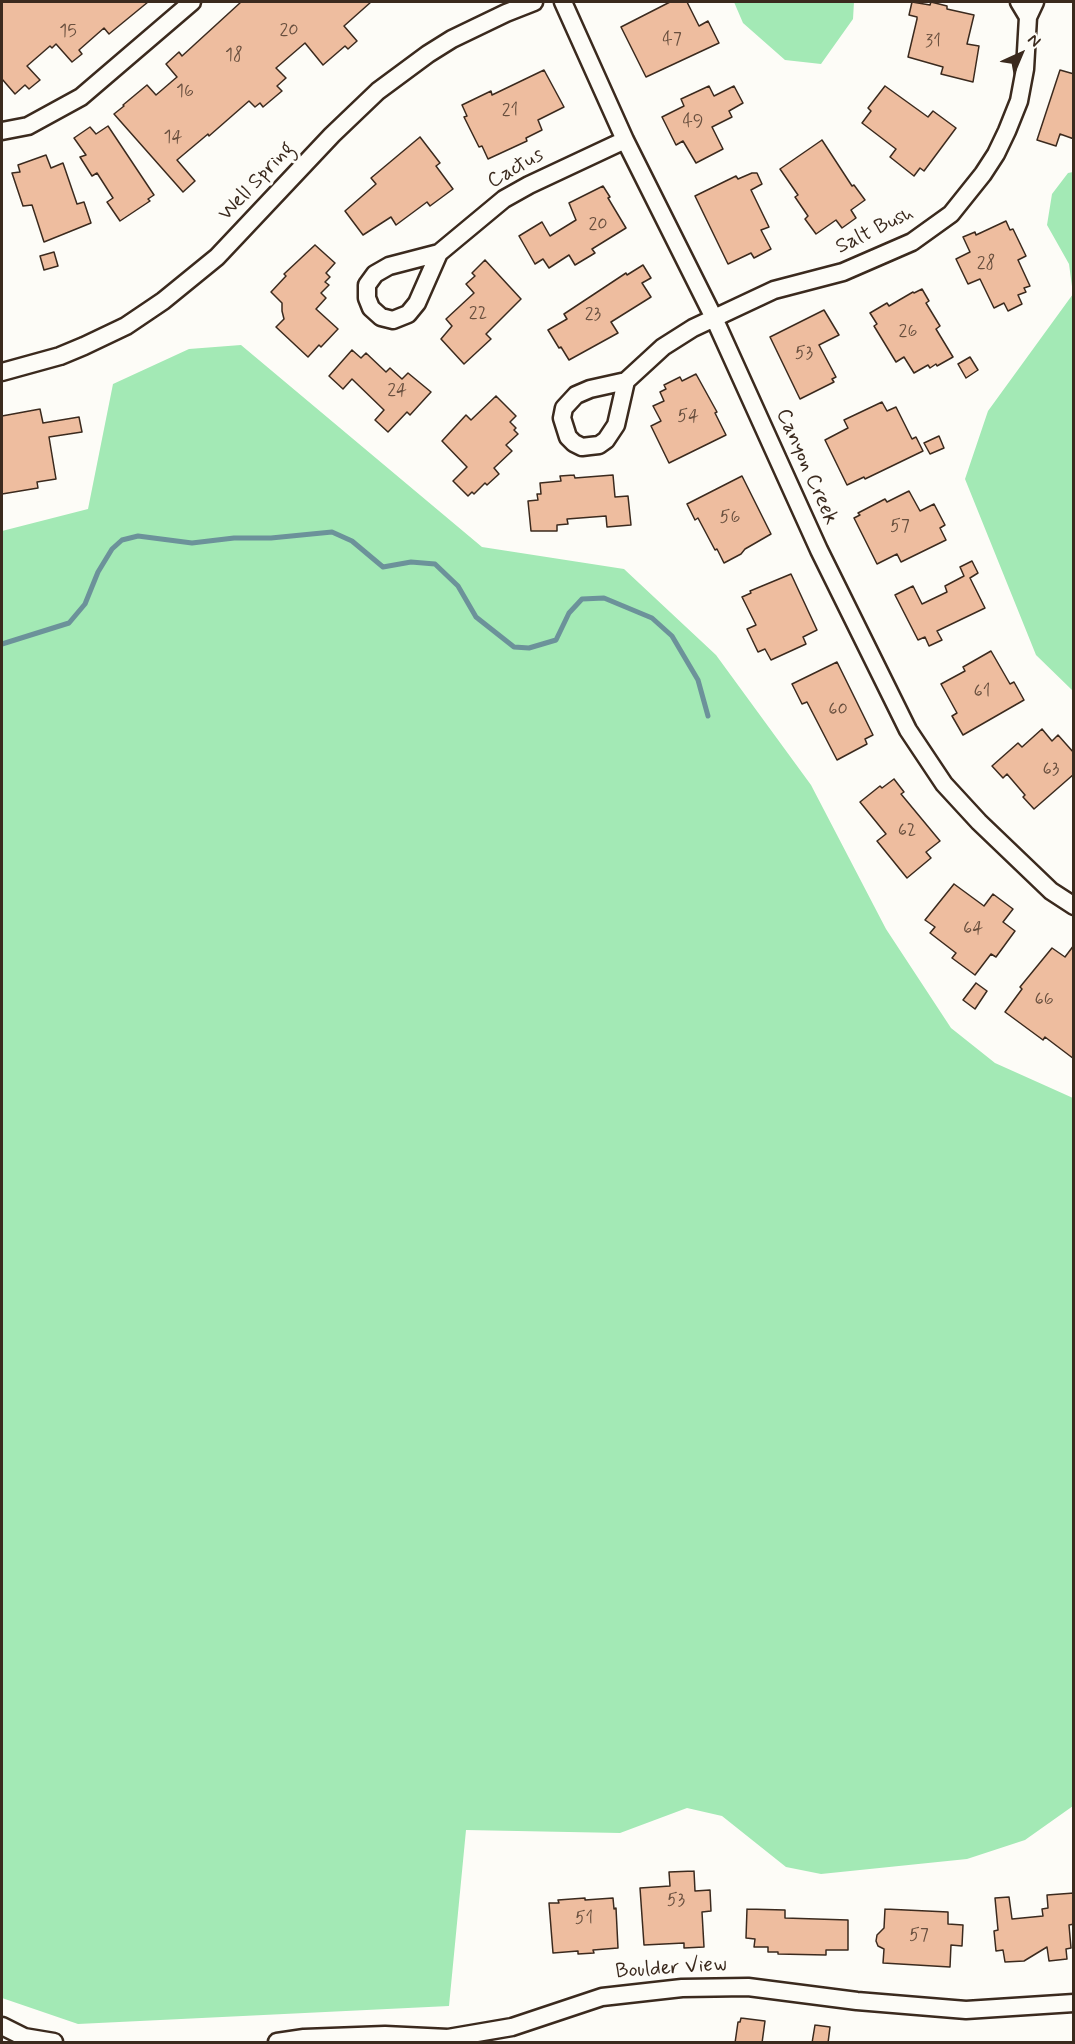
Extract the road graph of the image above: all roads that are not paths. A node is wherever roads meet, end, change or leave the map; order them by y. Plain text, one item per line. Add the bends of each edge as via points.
1 (192, 2) edge
2 (534, 2) edge
3 (563, 2) edge
4 (1019, 2) edge
5 (1035, 2) edge
6 (1028, 17) junction
7 (2, 131) edge
8 (625, 140) junction
9 (439, 254) junction
10 (714, 318) junction
11 (2, 372) edge
12 (626, 381) dead end
13 (1074, 906) edge
14 (1074, 2003) edge
15 (2, 2026) edge
16 (54, 2043) edge
17 (277, 2043) edge

1 - 7 street via 81,97 28,126
2 - 11 street, Well Spring via 452,39 378,91 217,257 155,307 126,326 60,356
3 - 8 street, Canyon Creek
4 - 6 street
5 - 6 street, Salt Bush
6 - 10 street, Salt Bush via 1019,101 996,154 951,214 912,242 843,272 774,290
8 - 9 street, Cactus via 504,200
8 - 10 street, Canyon Creek
9 - 9 street, Cactus via 389,266 375,274 367,285 371,308 381,317 393,320 408,314
10 - 12 street, Salt Bush via 663,347
10 - 13 street, Canyon Creek via 819,550 909,730 944,784 979,822 1051,891
14 - 17 street, Boulder View via 966,2010 748,1987 682,1988 602,1998 512,2027 448,2038 385,2035
15 - 16 street via 24,2037

